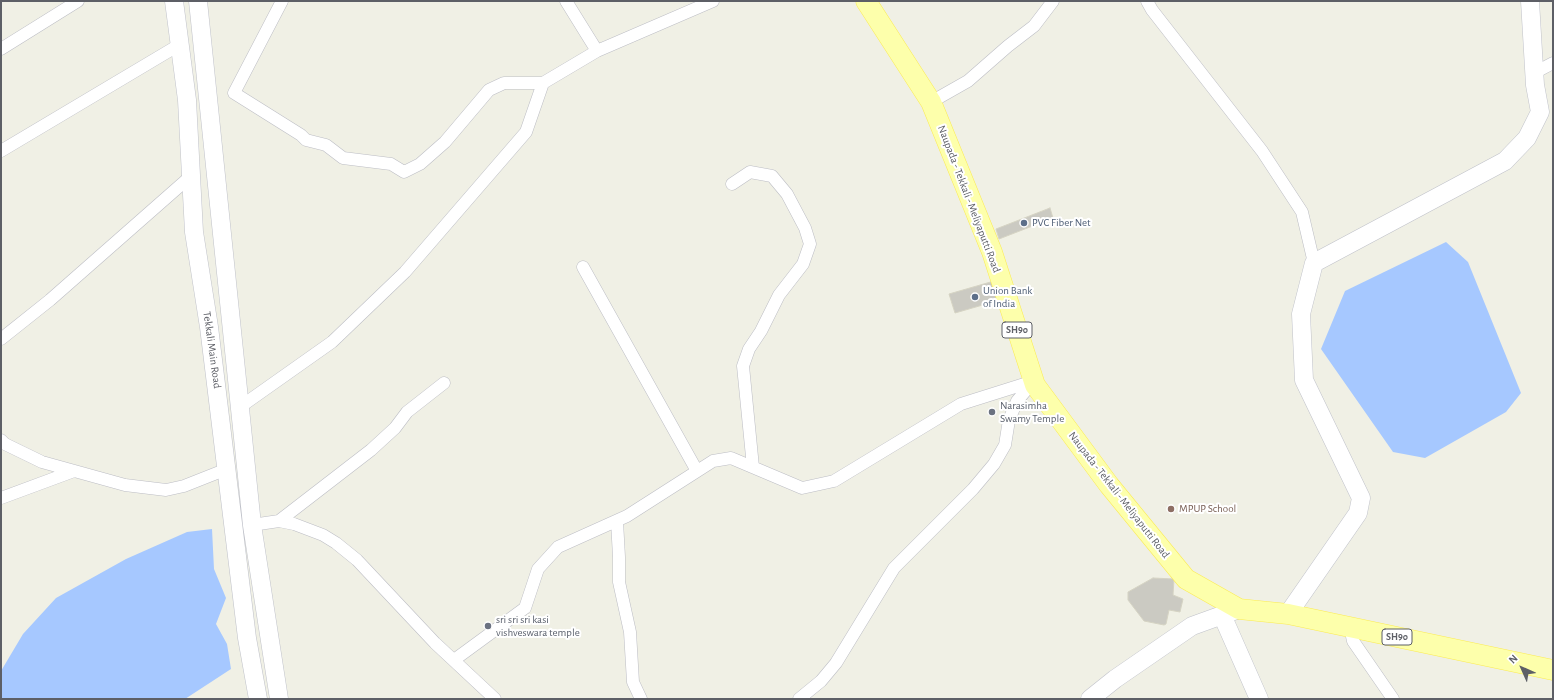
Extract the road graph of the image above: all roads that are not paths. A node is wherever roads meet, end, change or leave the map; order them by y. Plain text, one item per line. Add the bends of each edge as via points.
1 (78, 1) edge
2 (174, 1) edge
3 (198, 1) edge
4 (282, 1) edge
5 (566, 1) edge
6 (713, 1) edge
7 (866, 1) edge
8 (1053, 1) edge
9 (1147, 1) edge
10 (1530, 1) edge
11 (179, 45) junction
12 (1, 49) edge
13 (597, 51) junction
14 (1553, 63) edge
15 (1534, 72) junction
16 (543, 83) junction
17 (931, 102) junction
18 (1, 151) edge
19 (191, 176) junction
20 (732, 184) dead end
21 (1314, 263) junction
22 (583, 267) dead end
23 (1, 339) edge
24 (1034, 381) junction
25 (444, 383) dead end
26 (240, 407) junction
27 (1, 440) edge
28 (753, 467) junction
29 (227, 469) junction
30 (74, 471) junction
31 (697, 471) junction
32 (1, 498) edge
33 (278, 521) junction
34 (617, 521) junction
35 (252, 525) junction
36 (1230, 612) junction
37 (1288, 614) junction
38 (1350, 627) junction
39 (454, 660) junction
40 (1553, 670) edge
41 (258, 699) edge
42 (279, 699) edge
43 (495, 699) edge
44 (641, 699) edge
45 (799, 699) edge
46 (1090, 699) edge
47 (1259, 699) edge
48 (1393, 699) edge

1 - 12 street
2 - 11 main road, Tekkali Main Road
3 - 26 main road, Tekkali Main Road
4 - 16 street via 234,93 306,140 326,145 344,158 391,164 404,172 420,164 445,142 489,90 504,83
5 - 13 street
6 - 13 street
7 - 17 main road, Naupada - Tekkali - Meliyaputti Road / SH90
8 - 17 street via 1034,26 968,81
9 - 21 street via 1262,150 1302,212
10 - 15 main road
11 - 18 street
11 - 19 main road, Tekkali Main Road via 187,100
13 - 16 street
14 - 15 street
15 - 21 main road via 1540,112 1527,138 1505,161
16 - 26 street via 526,132 405,272 332,342
17 - 24 main road, Naupada - Tekkali - Meliyaputti Road / SH90 via 992,252
19 - 23 street via 50,300
19 - 29 main road, Tekkali Main Road via 194,232
20 - 28 street via 750,172 772,176 787,194 805,228 810,244 803,264 779,296 749,349 743,366
21 - 37 main road via 1301,314 1304,380 1361,498 1358,513
22 - 31 street
24 - 28 street via 961,404 834,481 802,488
24 - 36 main road, Naupada - Tekkali - Meliyaputti Road / SH90 via 1035,386 1109,485 1186,579
24 - 45 street via 1017,401 1009,420 1005,445 994,464 894,568 836,663 821,681
25 - 33 street via 408,412 371,450
26 - 35 main road, Tekkali Main Road
27 - 30 street via 42,462
28 - 31 street via 731,458 713,461
29 - 30 street via 184,486 166,490 125,485
29 - 41 main road, Tekkali Main Road via 247,638
30 - 32 street
31 - 34 street
33 - 35 street
33 - 39 street via 323,535 336,543 357,560
34 - 39 street via 558,548 538,569 525,608
34 - 44 street via 619,582 630,632 633,682
35 - 42 main road, Tekkali Main Road
36 - 37 main road, Naupada - Tekkali - Meliyaputti Road / SH90
36 - 46 main road via 1187,630
36 - 47 main road
37 - 38 main road, Naupada - Tekkali - Meliyaputti Road / SH90
38 - 40 main road, Naupada - Tekkali - Meliyaputti Road / SH90
38 - 48 street via 1354,641
39 - 43 street

